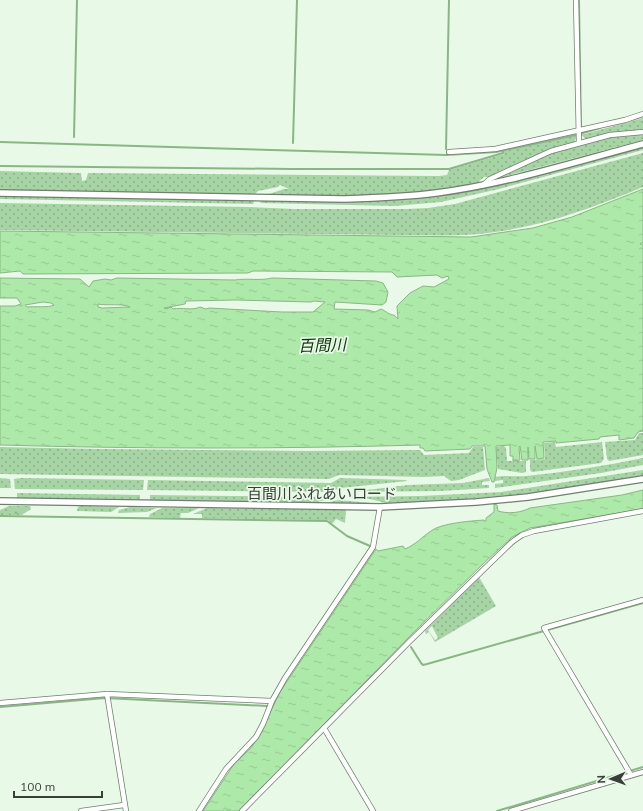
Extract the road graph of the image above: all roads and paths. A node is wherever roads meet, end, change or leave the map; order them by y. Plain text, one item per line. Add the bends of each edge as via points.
1 (576, 0) edge
2 (643, 114) edge
3 (580, 132) junction
4 (643, 132) edge
5 (579, 143) junction
6 (643, 144) edge
7 (449, 152) dead end
8 (483, 186) junction
9 (0, 193) edge
10 (643, 479) edge
11 (0, 501) edge
12 (380, 507) junction
13 (643, 511) edge
14 (643, 600) edge
15 (107, 697) junction
16 (272, 701) junction
17 (0, 703) edge
18 (324, 728) junction
19 (630, 772) junction
20 (643, 773) edge
21 (124, 805) junction
22 (81, 811) edge
23 (126, 811) edge
24 (199, 811) edge
25 (242, 811) edge
26 (373, 811) edge
27 (511, 811) edge

1 - 3 street
2 - 3 street
3 - 5 street
3 - 7 street via 495,149
4 - 5 street via 610,135
5 - 8 street via 551,151 490,179
6 - 8 street
8 - 9 street via 408,196 344,199
10 - 12 street, 百間川ふれあいロード via 528,497
11 - 12 street, 百間川ふれあいロード
12 - 16 street via 373,547
13 - 18 street via 522,535 409,642
14 - 19 street via 544,628
15 - 16 street
15 - 17 street
15 - 21 street
16 - 24 street via 256,737 226,769
18 - 25 street
18 - 26 street
19 - 20 street
19 - 27 street
21 - 22 street
21 - 23 street

